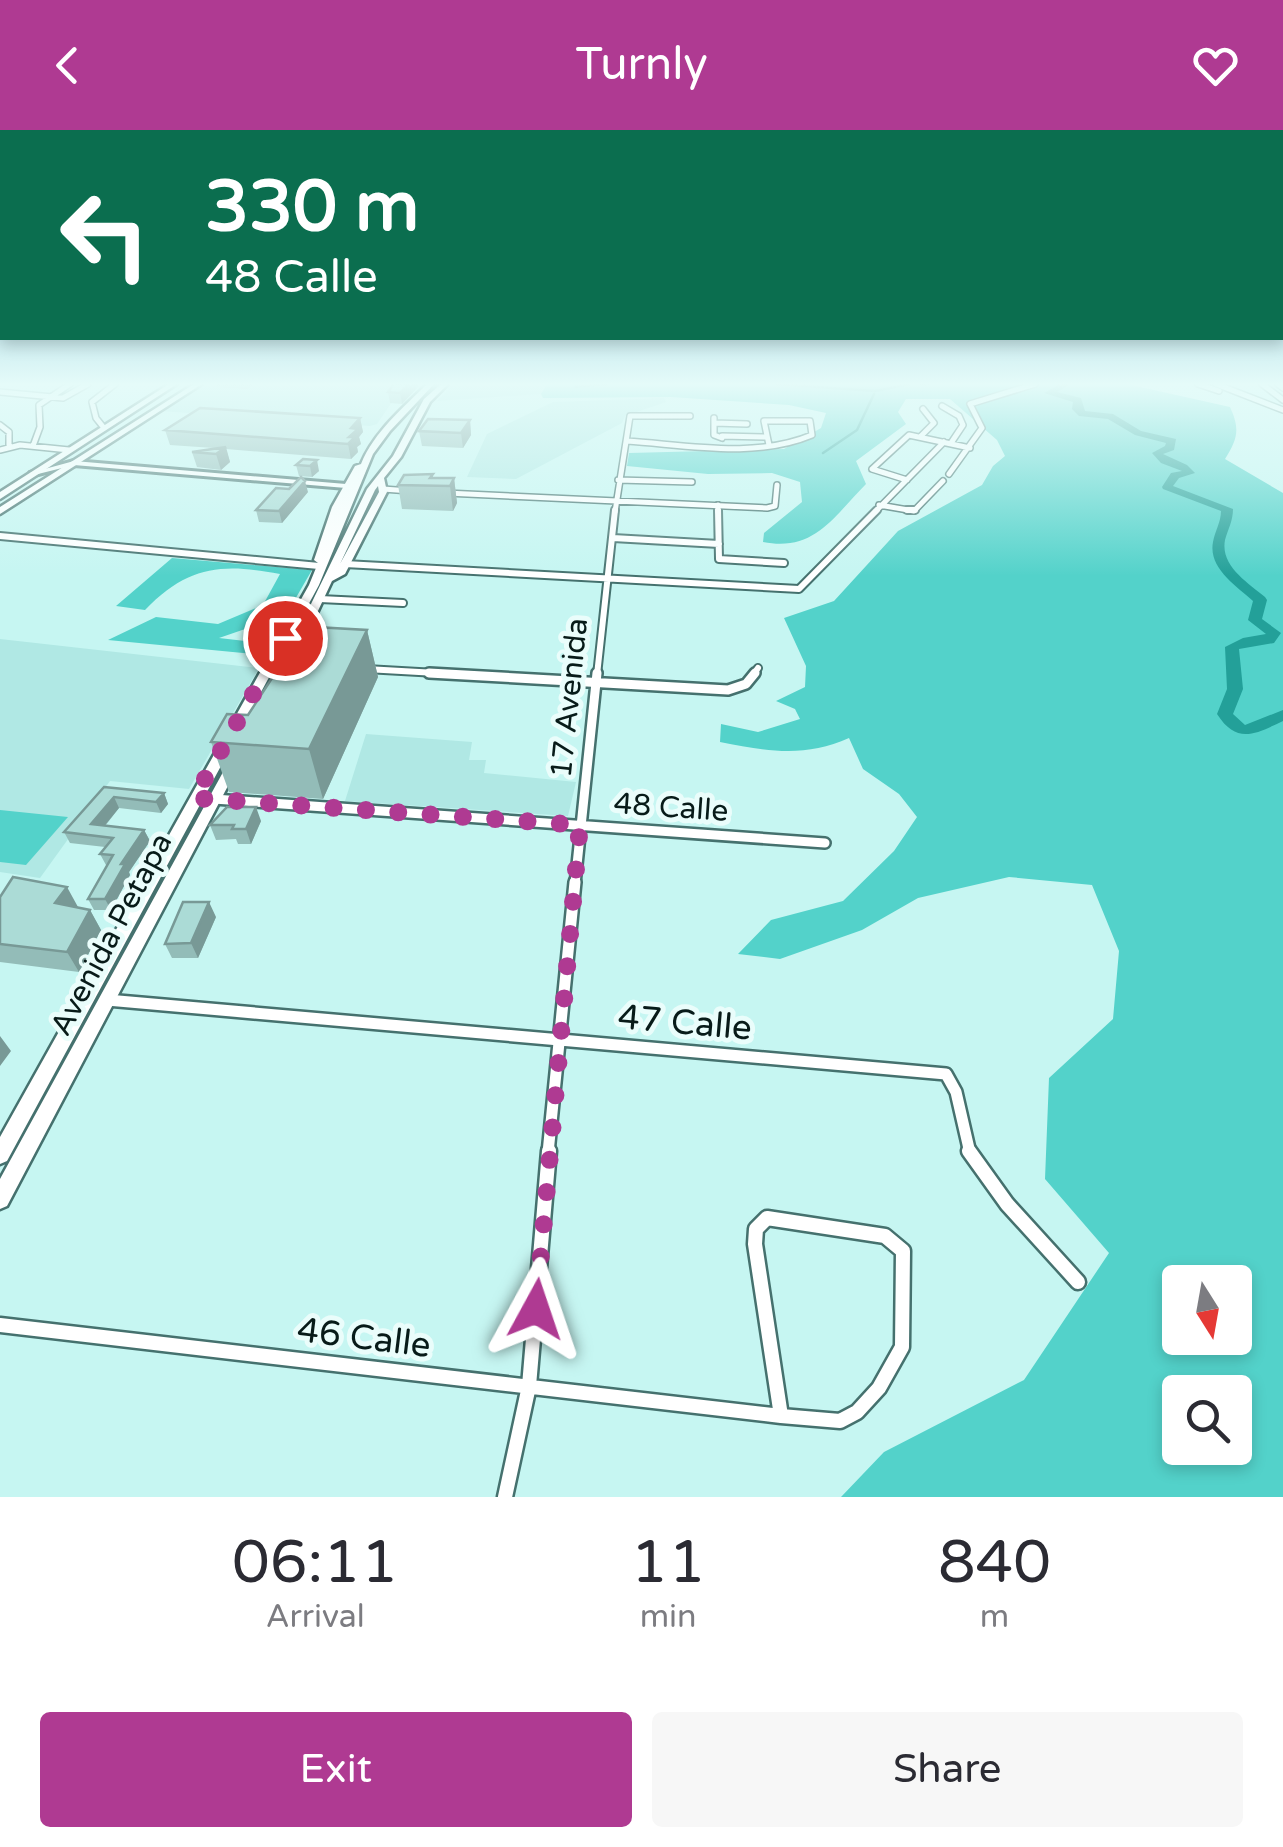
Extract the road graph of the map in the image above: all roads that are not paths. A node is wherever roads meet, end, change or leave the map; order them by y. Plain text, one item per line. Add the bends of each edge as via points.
1 (49, 448) edge
2 (72, 448) edge
3 (98, 448) edge
4 (373, 448) edge
5 (625, 448) edge
6 (894, 448) edge
7 (938, 448) edge
8 (970, 448) edge
9 (402, 449) joint
10 (68, 450) junction
11 (371, 451) junction
12 (74, 463) junction
13 (34, 473) junction
14 (949, 474) dead end
15 (904, 479) junction
16 (618, 480) junction
17 (943, 481) dead end
18 (692, 482) dead end
19 (777, 485) dead end
20 (378, 486) junction
21 (350, 489) junction
22 (421, 491) edge
23 (437, 492) edge
24 (0, 496) edge
25 (618, 501) junction
26 (718, 505) junction
27 (879, 505) junction
28 (0, 511) edge
29 (0, 536) edge
30 (612, 538) junction
31 (719, 544) junction
32 (322, 546) junction
33 (784, 563) dead end
34 (286, 564) junction
35 (345, 564) junction
36 (323, 572) junction
37 (606, 579) junction
38 (320, 599) junction
39 (403, 603) dead end
40 (358, 668) edge
41 (758, 668) dead end
42 (596, 680) junction
43 (194, 798) junction
44 (214, 799) junction
45 (580, 825) junction
46 (825, 843) dead end
47 (107, 1000) junction
48 (558, 1038) junction
49 (0, 1156) edge
50 (0, 1199) edge
51 (1078, 1282) dead end
52 (0, 1325) edge
53 (529, 1386) junction
54 (781, 1416) junction
55 (505, 1497) edge

1 - 10 street
2 - 10 main road
3 - 12 main road
4 - 11 main road, Avenida Petapa
5 - 16 street, 17 Avenida
6 - 15 street via 872,469
7 - 15 street
8 - 14 street
9 - 11 main road via 382,458
9 - 20 main road, Avenida Petapa
10 - 12 street
10 - 13 main road
11 - 21 main road
11 - 36 main road, Avenida Petapa
12 - 13 street
12 - 21 street
12 - 28 main road
13 - 24 main road
15 - 27 street
16 - 18 street
16 - 25 street, 17 Avenida
17 - 27 street via 914,511
19 - 26 street via 774,507
20 - 22 street
20 - 35 main road
20 - 36 main road, Avenida Petapa
21 - 32 main road
21 - 36 main road
23 - 25 street
25 - 26 street
25 - 30 street, 17 Avenida
26 - 31 street
27 - 37 street via 799,590
29 - 34 street
30 - 31 street
30 - 37 street, 17 Avenida
31 - 33 street via 720,560
32 - 34 street via 306,560
32 - 36 main road
34 - 36 street
35 - 36 main road via 340,574
35 - 37 street
36 - 38 main road, Avenida Petapa
36 - 43 main road, Avenida Petapa
37 - 42 street, 17 Avenida
38 - 39 street
38 - 44 main road, Avenida Petapa
40 - 42 street
41 - 42 street via 746,684 728,690
42 - 45 street, 17 Avenida
43 - 44 main road
43 - 49 main road, Avenida Petapa
44 - 45 street, 48 Calle
44 - 47 main road, Avenida Petapa
45 - 46 street, 48 Calle
45 - 48 street, 17 Avenida
47 - 48 street, 47 Calle
47 - 50 main road, Avenida Petapa
48 - 51 street, 47 Calle via 946,1074 978,1168
48 - 53 street, 17 Avenida
52 - 53 street, 46 Calle
53 - 54 street, 46 Calle
53 - 55 street, 17 Avenida
54 - 54 street, 46 Calle via 756,1229 766,1218 896,1242 903,1251 902,1347 879,1388 840,1421

